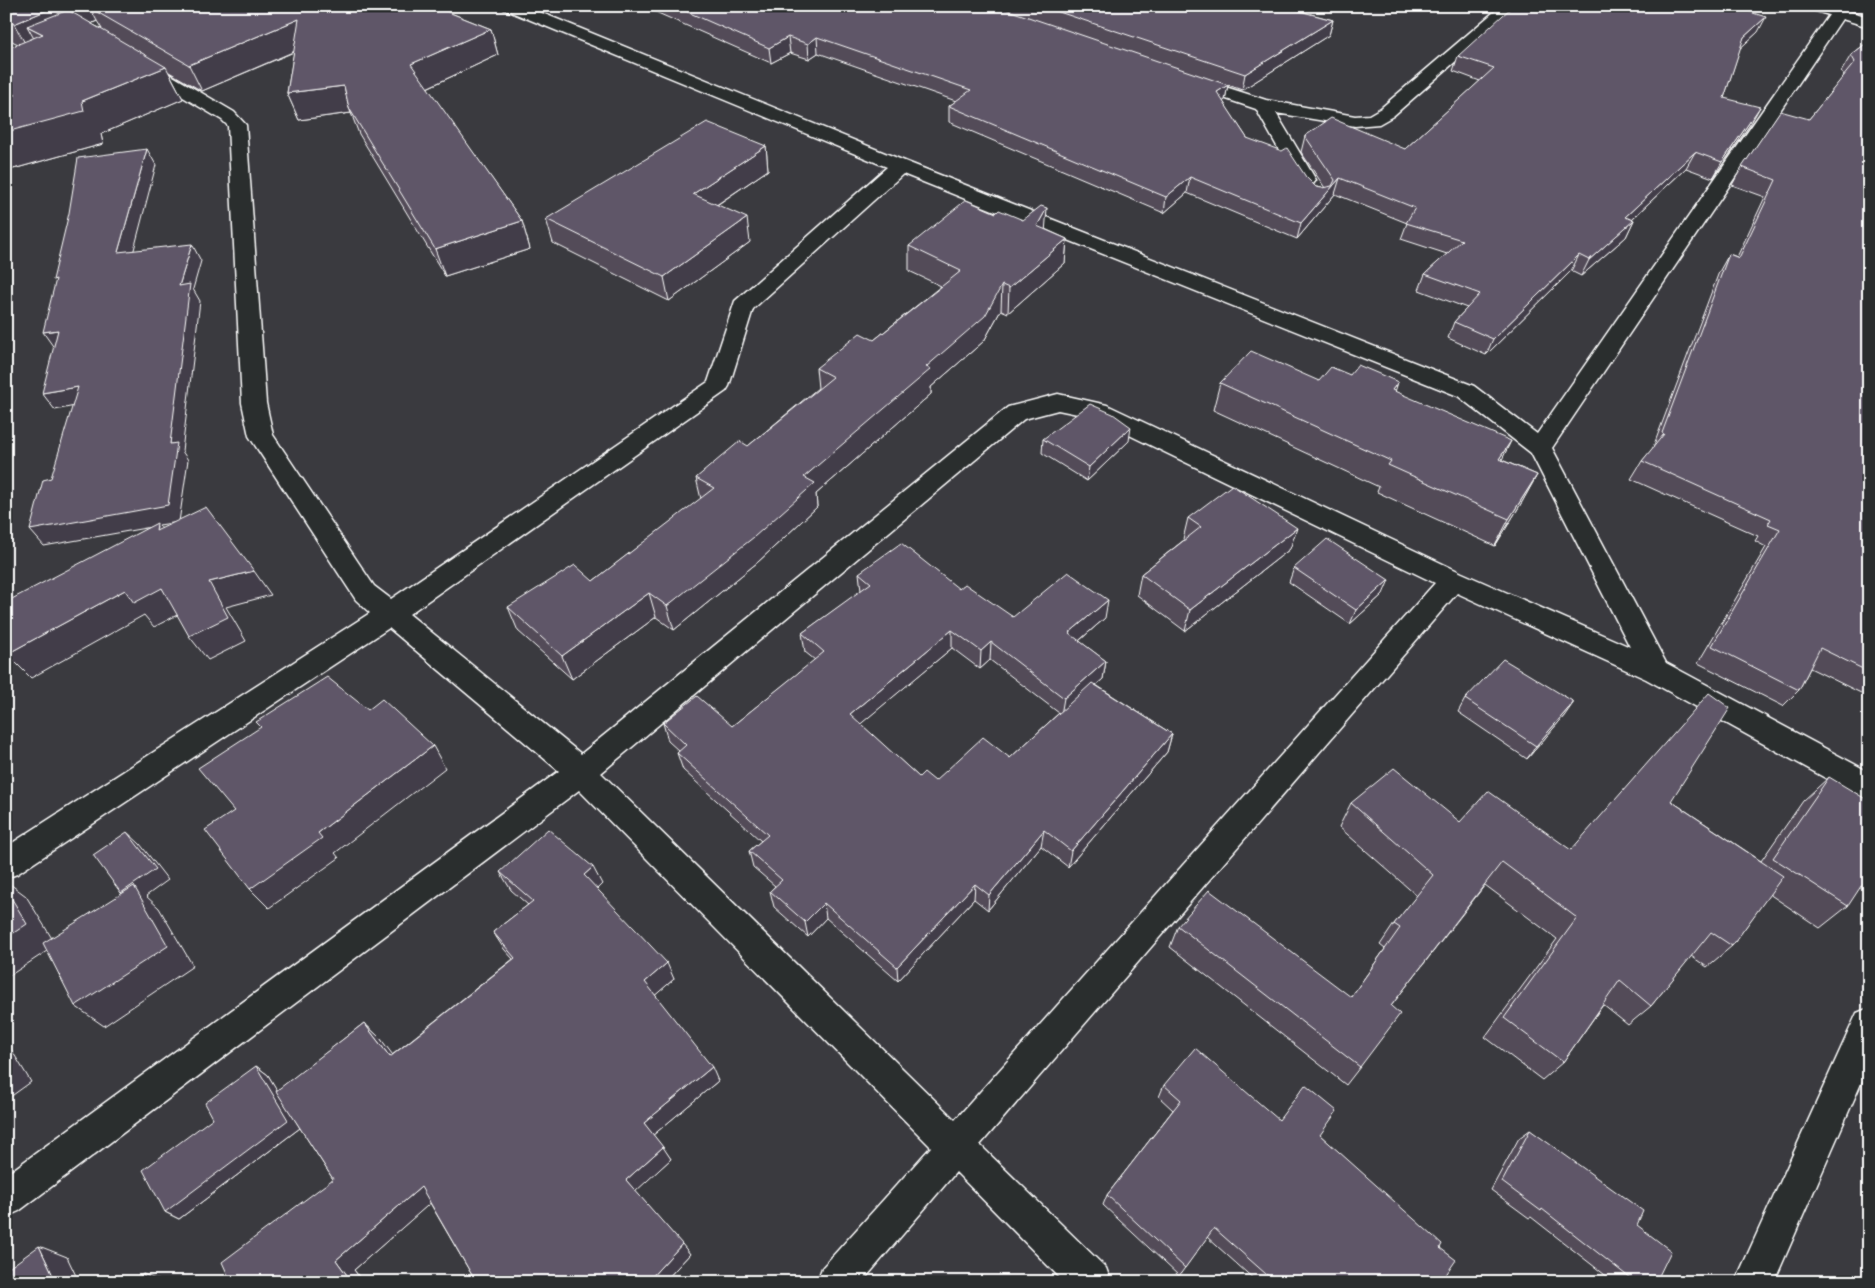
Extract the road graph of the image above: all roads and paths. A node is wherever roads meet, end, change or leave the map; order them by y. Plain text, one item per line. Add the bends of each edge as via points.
1 (510, 6) edge
2 (1511, 6) edge
3 (1815, 6) edge
4 (1840, 10) edge
5 (1869, 22) edge
6 (121, 53) edge
7 (1178, 77) edge
8 (1263, 105) junction
9 (900, 166) junction
10 (1314, 191) edge
11 (1540, 448) junction
12 (1453, 580) junction
13 (389, 614) junction
14 (1656, 670) junction
15 (582, 772) junction
16 (1869, 787) edge
17 (6, 864) edge
18 (1869, 1025) edge
19 (956, 1146) junction
20 (6, 1198) edge
21 (836, 1282) edge
22 (1092, 1282) edge
23 (1754, 1282) edge

1 - 9 street
2 - 8 street via 1387,112 1373,120 1355,122
3 - 4 street
4 - 5 street
4 - 11 street
6 - 13 street via 228,116 237,125 254,403 261,436 365,593
7 - 8 street
8 - 10 street
9 - 11 street via 1466,391
9 - 13 street via 743,306 718,386
11 - 14 street
12 - 14 street
12 - 15 street via 1099,412 1058,402 1016,413
12 - 19 street
13 - 15 street
13 - 17 street
14 - 16 street
15 - 19 street
15 - 20 street
18 - 23 street
19 - 21 street
19 - 22 street

